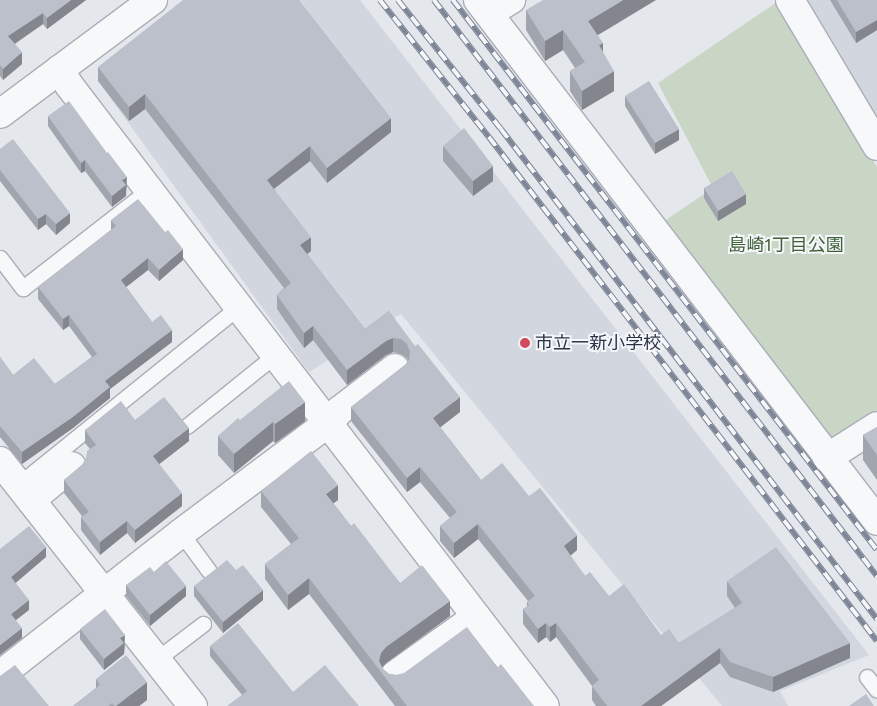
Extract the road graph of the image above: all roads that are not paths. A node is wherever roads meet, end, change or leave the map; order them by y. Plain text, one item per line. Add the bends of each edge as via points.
1 (153, 0) edge
2 (790, 0) edge
3 (493, 4) edge
4 (60, 69) junction
5 (0, 114) edge
6 (877, 146) edge
7 (148, 190) junction
8 (0, 258) edge
9 (238, 307) junction
10 (275, 355) junction
11 (395, 368) dead end
12 (328, 423) junction
13 (187, 426) edge
14 (877, 426) edge
15 (827, 458) junction
16 (0, 461) edge
17 (72, 466) dead end
18 (25, 492) junction
19 (877, 521) edge
20 (181, 533) junction
21 (210, 571) edge
22 (105, 593) junction
23 (476, 617) junction
24 (203, 624) dead end
25 (157, 660) junction
26 (0, 675) edge
27 (395, 675) edge
28 (867, 677) dead end
29 (877, 690) edge
30 (193, 706) edge
31 (545, 706) edge

1 - 4 street
2 - 6 street
3 - 15 street
4 - 5 street
4 - 7 street via 68,85
7 - 8 lane via 22,288
7 - 9 street
9 - 10 street
9 - 18 lane
10 - 12 street
10 - 13 lane
11 - 12 street
12 - 20 street
12 - 23 street
14 - 15 street
15 - 19 street
16 - 18 street
17 - 18 street
18 - 22 street
20 - 21 lane
20 - 22 street
22 - 25 street
22 - 26 street
23 - 27 street
23 - 31 street
24 - 25 lane
25 - 30 street
28 - 29 lane

